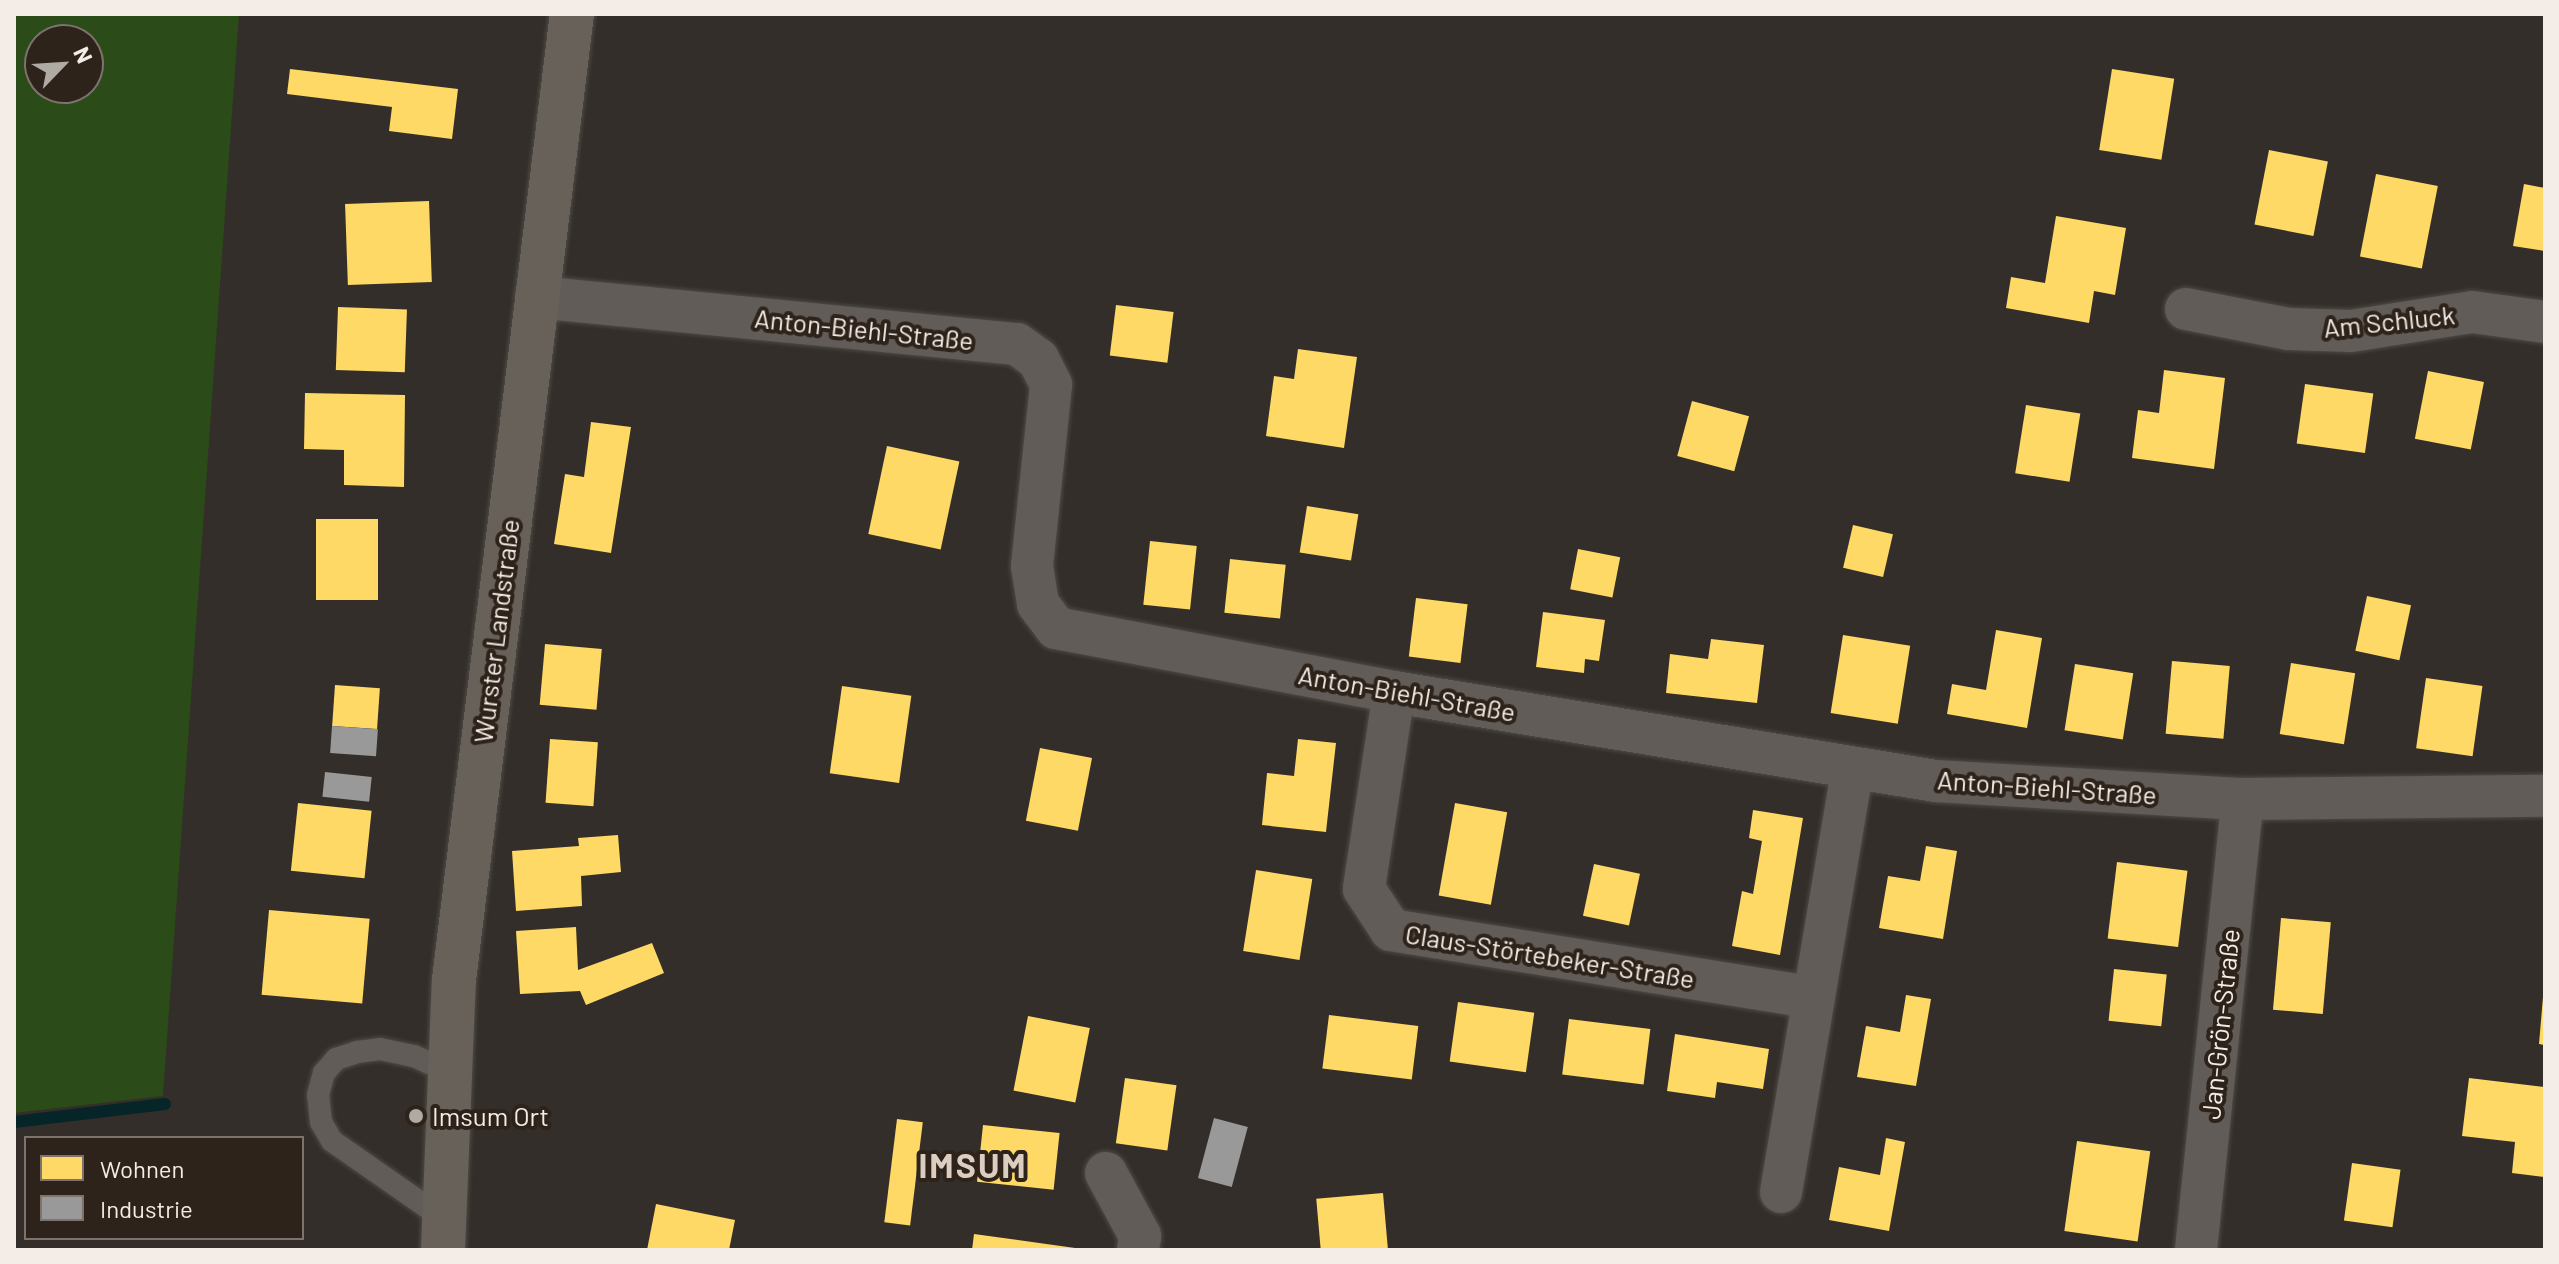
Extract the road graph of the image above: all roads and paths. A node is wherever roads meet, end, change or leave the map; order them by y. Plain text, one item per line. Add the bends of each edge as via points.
1 (572, 14) edge
2 (536, 297) junction
3 (2186, 309) dead end
4 (2545, 322) edge
5 (1394, 692) junction
6 (1853, 768) junction
7 (2545, 796) edge
8 (2243, 799) junction
9 (1814, 998) junction
10 (451, 1073) junction
11 (1106, 1173) dead end
12 (1781, 1192) dead end
13 (443, 1234) edge
14 (1138, 1250) edge
15 (2196, 1250) edge

1 - 2 main road, Wurster Landstraße
2 - 5 street, Anton-Biehl-Straße via 1017,344 1038,359 1051,385 1032,566 1038,604 1056,628
2 - 10 main road, Wurster Landstraße via 454,980
3 - 4 street, Am Schluck via 2289,329 2351,331 2472,312
5 - 6 street, Anton-Biehl-Straße
5 - 9 street, Claus-Störtebeker-Straße via 1364,889 1391,930
6 - 8 street, Anton-Biehl-Straße via 1936,781
6 - 9 street
7 - 8 street, Anton-Biehl-Straße
8 - 15 street, Jan-Grön-Straße
9 - 12 street
10 - 13 main road, Wurster Landstraße
10 - 13 lane via 414,1056 380,1049 357,1052 336,1059 324,1073 318,1095 321,1122 332,1141
11 - 14 street via 1140,1236

